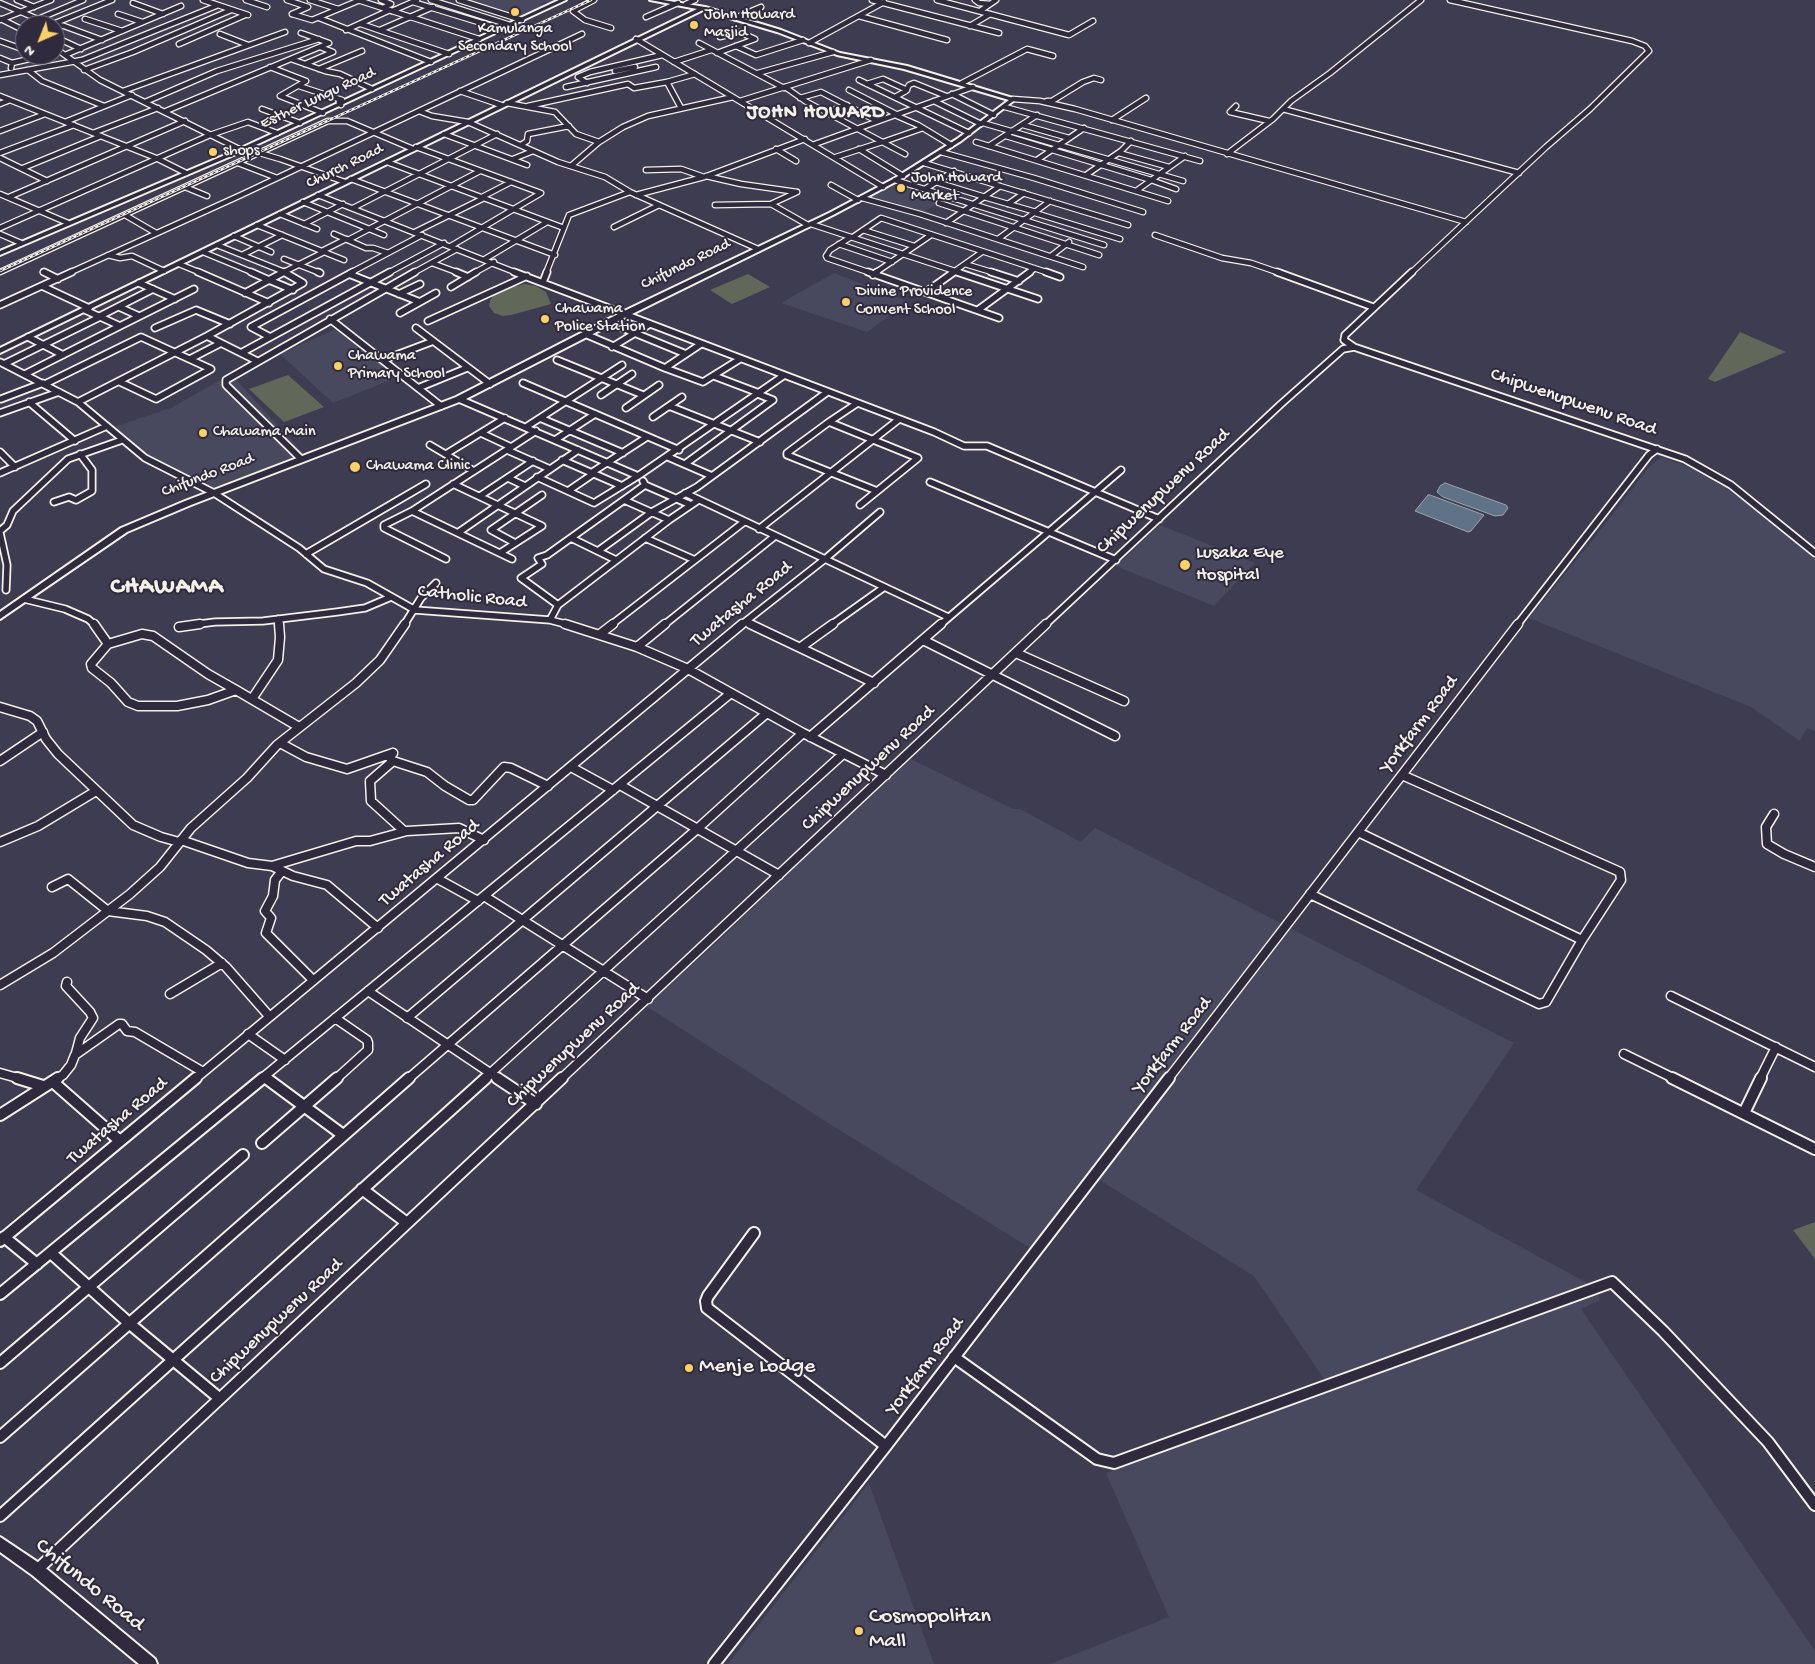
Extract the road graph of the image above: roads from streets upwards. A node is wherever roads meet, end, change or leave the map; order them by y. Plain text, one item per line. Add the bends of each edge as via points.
1 (17, 0) edge
2 (51, 0) edge
3 (83, 0) edge
4 (112, 0) edge
5 (140, 0) edge
6 (203, 0) edge
7 (246, 0) edge
8 (287, 0) edge
9 (310, 0) edge
10 (323, 0) edge
11 (359, 0) edge
12 (381, 0) edge
13 (431, 0) edge
14 (459, 0) edge
15 (563, 0) edge
16 (594, 0) edge
17 (653, 0) edge
18 (696, 0) edge
19 (872, 0) edge
20 (888, 0) edge
21 (938, 0) edge
22 (975, 0) edge
23 (996, 0) edge
24 (1421, 0) edge
25 (1450, 0) edge
26 (415, 1) edge
27 (317, 2) junction
28 (0, 3) edge
29 (678, 3) junction
30 (882, 3) junction
31 (441, 4) junction
32 (686, 4) junction
33 (990, 4) junction
34 (181, 6) dead end
35 (216, 6) junction
36 (308, 6) junction
37 (34, 7) junction
38 (267, 7) dead end
39 (761, 7) dead end
40 (383, 8) junction
41 (432, 8) junction
42 (703, 8) junction
43 (338, 9) junction
44 (231, 10) junction
45 (391, 10) junction
46 (980, 11) junction
47 (23, 12) junction
48 (118, 14) dead end
49 (163, 14) junction
50 (990, 14) junction
51 (29, 15) edge
52 (47, 15) edge
53 (859, 16) junction
54 (410, 17) junction
55 (646, 17) dead end
56 (318, 18) junction
57 (735, 18) junction
58 (65, 19) edge
59 (85, 19) dead end
60 (1, 20) edge
61 (522, 20) junction
62 (1093, 21) dead end
63 (142, 22) junction
64 (361, 24) junction
65 (510, 25) junction
66 (15, 26) edge
67 (970, 26) junction
68 (65, 28) edge
69 (611, 28) dead end
70 (501, 29) junction
71 (346, 30) junction
72 (380, 30) junction
73 (122, 31) junction
74 (285, 32) dead end
75 (301, 33) dead end
76 (999, 33) dead end
77 (220, 34) dead end
78 (582, 34) dead end
79 (319, 39) junction
80 (479, 39) junction
81 (102, 40) junction
82 (636, 40) junction
83 (802, 40) junction
84 (946, 40) dead end
85 (0, 41) edge
86 (65, 42) edge
87 (699, 43) dead end
88 (809, 43) junction
89 (179, 44) dead end
90 (248, 45) junction
91 (15, 46) edge
92 (736, 46) junction
93 (320, 47) junction
94 (81, 49) junction
95 (711, 50) junction
96 (362, 51) dead end
97 (833, 52) junction
98 (717, 53) junction
99 (449, 54) junction
100 (65, 55) joint
101 (662, 55) junction
102 (1053, 56) dead end
103 (0, 58) edge
104 (291, 59) junction
105 (871, 60) junction
106 (73, 61) junction
107 (431, 62) junction
108 (674, 62) junction
109 (15, 63) edge
110 (12, 64) junction
111 (305, 64) junction
112 (638, 66) dead end
113 (270, 67) junction
114 (656, 67) dead end
115 (319, 69) junction
116 (28, 70) junction
117 (84, 70) junction
118 (614, 70) junction
119 (10, 73) junction
120 (758, 73) junction
121 (695, 74) junction
122 (0, 75) edge
123 (621, 76) junction
124 (859, 80) dead end
125 (1101, 80) dead end
126 (667, 82) junction
127 (587, 83) junction
128 (962, 83) junction
129 (628, 84) junction
130 (867, 84) junction
131 (299, 86) junction
132 (566, 87) dead end
133 (973, 87) junction
134 (784, 88) junction
135 (372, 89) junction
136 (849, 90) dead end
137 (907, 90) junction
138 (123, 91) junction
139 (460, 91) junction
140 (952, 94) junction
141 (132, 95) junction
142 (0, 96) edge
143 (946, 96) junction
144 (733, 97) junction
145 (895, 97) junction
146 (800, 98) junction
147 (1146, 98) dead end
148 (1013, 99) junction
149 (10, 100) junction
150 (934, 100) junction
151 (740, 101) junction
152 (145, 102) junction
153 (1044, 102) junction
154 (0, 104) edge
155 (504, 104) junction
156 (341, 105) junction
157 (848, 105) junction
158 (104, 106) junction
159 (528, 106) junction
160 (1236, 106) dead end
161 (916, 107) junction
162 (1004, 107) junction
163 (158, 108) junction
164 (681, 108) junction
165 (262, 109) dead end
166 (1283, 109) junction
167 (166, 111) junction
168 (419, 111) junction
169 (323, 112) junction
170 (827, 112) junction
171 (45, 114) junction
172 (896, 115) junction
173 (994, 115) junction
174 (1037, 115) junction
175 (1112, 120) junction
176 (185, 121) junction
177 (65, 122) junction
178 (468, 122) junction
179 (877, 122) junction
180 (1269, 122) junction
181 (300, 123) junction
182 (982, 123) junction
183 (74, 125) junction
184 (1022, 125) junction
185 (568, 126) junction
186 (858, 128) junction
187 (923, 128) junction
188 (1084, 128) junction
189 (1014, 130) junction
190 (0, 132) edge
191 (373, 132) junction
192 (93, 133) junction
193 (277, 133) junction
194 (969, 133) junction
195 (444, 134) junction
196 (497, 134) junction
197 (210, 135) junction
198 (100, 136) junction
199 (1006, 136) junction
200 (1069, 138) junction
201 (805, 139) junction
202 (1131, 141) junction
203 (598, 142) junction
204 (882, 142) junction
205 (976, 142) dead end
206 (815, 144) junction
207 (1061, 144) junction
208 (476, 145) junction
209 (521, 145) junction
210 (951, 145) junction
211 (126, 146) junction
212 (989, 146) junction
213 (415, 148) junction
214 (776, 149) junction
215 (859, 149) junction
216 (241, 150) junction
217 (533, 150) junction
218 (1052, 150) junction
219 (941, 152) junction
220 (0, 153) edge
221 (259, 153) junction
222 (1119, 153) junction
223 (905, 154) dead end
224 (1227, 154) junction
225 (1185, 156) junction
226 (836, 157) junction
227 (0, 158) edge
228 (156, 158) junction
229 (449, 159) junction
230 (513, 159) junction
231 (1110, 159) junction
232 (1037, 160) junction
233 (796, 161) dead end
234 (1200, 161) dead end
235 (387, 162) junction
236 (238, 163) junction
237 (924, 163) junction
238 (527, 164) dead end
239 (1101, 165) junction
240 (302, 166) junction
241 (571, 166) junction
242 (1169, 167) junction
243 (23, 168) junction
244 (646, 170) dead end
245 (480, 171) junction
246 (954, 171) junction
247 (186, 173) junction
248 (1518, 173) junction
249 (420, 174) junction
250 (1159, 174) junction
251 (1086, 175) junction
252 (705, 176) junction
253 (903, 176) junction
254 (276, 178) junction
255 (895, 180) junction
256 (1151, 180) junction
257 (1183, 180) dead end
258 (47, 181) junction
259 (348, 181) junction
260 (511, 182) junction
261 (936, 182) junction
262 (831, 185) dead end
263 (450, 186) junction
264 (1000, 186) junction
265 (185, 187) junction
266 (883, 187) junction
267 (925, 188) junction
268 (1176, 188) dead end
269 (387, 191) junction
270 (1136, 191) junction
271 (630, 192) junction
272 (1024, 193) junction
273 (0, 194) edge
274 (318, 195) junction
275 (636, 195) junction
276 (207, 196) dead end
277 (9, 197) junction
278 (984, 197) junction
279 (483, 198) junction
280 (860, 199) junction
281 (1050, 201) junction
282 (1168, 201) dead end
283 (303, 202) junction
284 (419, 203) junction
285 (939, 203) dead end
286 (344, 204) junction
287 (716, 204) dead end
288 (771, 204) junction
289 (974, 204) junction
290 (1008, 204) junction
291 (659, 205) junction
292 (353, 208) junction
293 (40, 210) junction
294 (514, 210) junction
295 (964, 211) junction
296 (328, 212) junction
297 (1035, 212) junction
298 (1143, 212) dead end
299 (280, 214) junction
300 (125, 215) junction
301 (450, 216) junction
302 (1100, 217) junction
303 (386, 220) junction
304 (1024, 220) junction
305 (547, 222) junction
306 (1466, 222) junction
307 (68, 223) junction
308 (946, 223) junction
309 (304, 224) junction
310 (257, 225) junction
311 (809, 225) junction
312 (1128, 225) dead end
313 (482, 227) junction
314 (614, 227) dead end
315 (1015, 227) junction
316 (0, 228) edge
317 (564, 228) junction
318 (1086, 228) junction
319 (317, 229) dead end
320 (370, 229) junction
321 (863, 230) junction
322 (156, 232) junction
323 (415, 232) junction
324 (0, 234) edge
325 (334, 234) dead end
326 (384, 234) dead end
327 (282, 235) junction
328 (422, 235) junction
329 (931, 235) junction
330 (1155, 235) dead end
331 (234, 236) junction
332 (1076, 236) junction
333 (852, 237) junction
334 (347, 239) junction
335 (998, 239) junction
336 (1120, 239) dead end
337 (516, 241) junction
338 (21, 243) junction
339 (444, 243) junction
340 (839, 244) junction
341 (1067, 244) junction
342 (217, 245) junction
343 (1104, 245) dead end
344 (914, 246) junction
345 (258, 247) junction
346 (454, 247) junction
347 (758, 250) junction
348 (323, 251) junction
349 (203, 252) junction
350 (271, 252) dead end
351 (982, 252) junction
352 (0, 253) edge
353 (388, 253) junction
354 (903, 254) junction
355 (108, 255) junction
356 (242, 255) junction
357 (555, 255) junction
358 (1050, 256) junction
359 (1098, 256) dead end
360 (417, 258) junction
361 (284, 259) dead end
362 (485, 259) junction
363 (344, 260) dead end
364 (226, 262) junction
365 (494, 262) junction
366 (892, 262) junction
367 (431, 263) junction
368 (179, 264) junction
369 (299, 264) junction
370 (965, 264) junction
371 (1083, 267) dead end
372 (1034, 268) junction
373 (164, 271) junction
374 (0, 272) edge
375 (43, 272) dead end
376 (284, 272) junction
377 (954, 272) junction
378 (320, 273) dead end
379 (350, 274) junction
380 (873, 275) junction
381 (527, 276) junction
382 (468, 277) junction
383 (1060, 277) dead end
384 (58, 279) junction
385 (269, 280) junction
386 (1019, 281) junction
387 (543, 282) junction
388 (139, 283) junction
389 (371, 283) junction
390 (420, 284) dead end
391 (42, 286) junction
392 (385, 288) junction
393 (451, 288) dead end
394 (194, 289) dead end
395 (1008, 289) junction
396 (153, 290) junction
397 (293, 290) junction
398 (926, 292) junction
399 (245, 293) junction
400 (436, 293) dead end
401 (399, 294) junction
402 (175, 299) junction
403 (1038, 299) dead end
404 (420, 302) junction
405 (269, 303) junction
406 (0, 305) edge
407 (119, 307) junction
408 (1373, 307) junction
409 (87, 309) junction
410 (978, 310) junction
411 (400, 314) dead end
412 (623, 315) junction
413 (139, 316) junction
414 (100, 317) junction
415 (998, 318) dead end
416 (330, 319) junction
417 (428, 321) dead end
418 (230, 324) junction
419 (650, 324) junction
420 (120, 326) junction
421 (620, 327) dead end
422 (156, 328) dead end
423 (416, 328) dead end
424 (635, 333) junction
425 (585, 334) junction
426 (207, 336) junction
427 (270, 337) junction
428 (28, 338) junction
429 (431, 342) junction
430 (221, 343) junction
431 (701, 344) junction
432 (42, 345) junction
433 (612, 347) junction
434 (1354, 348) junction
435 (0, 351) edge
436 (176, 352) junction
437 (241, 353) junction
438 (686, 354) junction
439 (63, 355) junction
440 (190, 359) junction
441 (740, 359) junction
442 (383, 360) junction
443 (557, 360) dead end
444 (257, 361) junction
445 (2, 363) edge
446 (622, 365) dead end
447 (467, 368) junction
448 (665, 368) junction
449 (24, 374) junction
450 (632, 374) dead end
451 (714, 376) junction
452 (783, 376) junction
453 (602, 378) junction
454 (120, 382) junction
455 (523, 383) dead end
456 (44, 384) junction
457 (490, 384) junction
458 (617, 384) junction
459 (659, 384) dead end
460 (418, 388) junction
461 (59, 392) junction
462 (758, 393) junction
463 (826, 393) junction
464 (600, 395) dead end
465 (643, 395) junction
466 (682, 397) dead end
467 (1, 399) dead end
468 (459, 399) junction
469 (29, 402) junction
470 (78, 402) junction
471 (565, 402) junction
472 (856, 404) junction
473 (441, 406) junction
474 (669, 406) junction
475 (626, 408) dead end
476 (0, 413) edge
477 (595, 414) junction
478 (653, 417) dead end
479 (505, 418) junction
480 (540, 418) junction
481 (898, 420) junction
482 (830, 422) junction
483 (714, 425) junction
484 (107, 426) junction
485 (526, 427) junction
486 (569, 430) junction
487 (536, 431) junction
488 (731, 431) junction
489 (481, 433) junction
490 (647, 437) junction
491 (874, 439) junction
492 (122, 440) junction
493 (555, 440) junction
494 (75, 441) junction
495 (760, 442) junction
496 (66, 445) junction
497 (430, 445) dead end
498 (509, 448) junction
499 (1657, 448) junction
500 (578, 450) junction
501 (679, 450) junction
502 (0, 452) edge
503 (623, 453) junction
504 (446, 454) junction
505 (77, 455) junction
506 (668, 457) junction
507 (301, 459) junction
508 (562, 460) junction
509 (533, 462) junction
510 (607, 463) junction
511 (685, 464) junction
512 (15, 467) junction
513 (550, 469) junction
514 (474, 470) junction
515 (1121, 470) dead end
516 (0, 473) edge
517 (830, 473) junction
518 (592, 474) junction
519 (639, 476) junction
520 (712, 476) junction
521 (508, 478) junction
522 (537, 478) junction
523 (930, 482) dead end
524 (426, 484) dead end
525 (454, 484) junction
526 (645, 485) junction
527 (526, 486) junction
528 (622, 486) junction
529 (568, 491) junction
530 (877, 491) junction
531 (1095, 491) junction
532 (214, 493) junction
533 (684, 493) junction
534 (542, 495) dead end
535 (480, 496) junction
536 (676, 497) junction
537 (624, 500) junction
538 (54, 502) dead end
539 (694, 503) junction
540 (498, 504) junction
541 (860, 505) dead end
542 (412, 511) junction
543 (515, 512) junction
544 (652, 512) junction
545 (880, 512) dead end
546 (1160, 519) junction
547 (669, 520) junction
548 (744, 522) junction
549 (759, 528) junction
550 (0, 532) edge
551 (459, 532) junction
552 (1047, 532) junction
553 (775, 536) junction
554 (571, 538) junction
555 (645, 538) junction
556 (515, 543) junction
557 (598, 551) junction
558 (500, 553) junction
559 (1815, 553) edge
560 (306, 554) junction
561 (3, 559) edge
562 (446, 559) dead end
563 (512, 559) dead end
564 (826, 559) junction
565 (616, 560) junction
566 (695, 560) junction
567 (1116, 560) junction
568 (436, 583) dead end
569 (883, 588) junction
570 (6, 590) dead end
571 (391, 597) junction
572 (24, 599) junction
573 (558, 605) junction
574 (415, 610) junction
575 (0, 616) edge
576 (948, 617) junction
577 (278, 619) junction
578 (550, 620) junction
579 (745, 622) junction
580 (179, 627) dead end
581 (600, 634) junction
582 (923, 640) junction
583 (108, 644) junction
584 (637, 647) junction
585 (801, 647) junction
586 (1016, 653) junction
587 (688, 669) junction
588 (993, 674) junction
589 (874, 683) junction
590 (236, 690) junction
591 (731, 693) junction
592 (252, 699) junction
593 (1124, 701) dead end
594 (0, 708) edge
595 (767, 714) junction
596 (299, 727) junction
597 (43, 732) junction
598 (807, 735) junction
599 (1115, 736) dead end
600 (280, 743) junction
601 (843, 754) junction
602 (0, 761) edge
603 (393, 761) junction
604 (571, 767) junction
605 (886, 775) junction
606 (1402, 775) junction
607 (548, 786) junction
608 (616, 788) junction
609 (96, 791) junction
610 (657, 807) junction
611 (1774, 814) dead end
612 (696, 830) junction
613 (404, 831) junction
614 (1358, 832) junction
615 (484, 840) junction
616 (180, 841) junction
617 (0, 842) edge
618 (736, 851) junction
619 (272, 866) junction
620 (1815, 867) edge
621 (282, 871) junction
622 (779, 875) junction
623 (438, 879) junction
624 (52, 887) dead end
625 (1310, 894) junction
626 (481, 899) junction
627 (108, 911) junction
628 (523, 921) junction
629 (378, 928) junction
630 (1582, 940) junction
631 (562, 946) junction
632 (222, 963) junction
633 (603, 971) junction
634 (314, 980) junction
635 (67, 982) dead end
636 (0, 985) edge
637 (368, 991) junction
638 (170, 994) dead end
639 (1671, 996) dead end
640 (648, 999) junction
641 (269, 1016) junction
642 (335, 1018) junction
643 (407, 1018) junction
644 (248, 1034) junction
645 (448, 1045) junction
646 (1776, 1047) junction
647 (1624, 1054) dead end
648 (74, 1055) junction
649 (285, 1060) junction
650 (1815, 1067) edge
651 (203, 1072) junction
652 (490, 1072) junction
653 (0, 1073) edge
654 (265, 1077) junction
655 (53, 1082) junction
656 (43, 1086) junction
657 (536, 1104) junction
658 (306, 1106) junction
659 (1744, 1113) junction
660 (0, 1116) edge
661 (343, 1135) junction
662 (120, 1141) junction
663 (262, 1143) dead end
664 (1815, 1149) edge
665 (242, 1155) dead end
666 (362, 1189) junction
667 (407, 1223) junction
668 (754, 1233) dead end
669 (2, 1239) edge
670 (51, 1253) junction
671 (37, 1264) junction
672 (89, 1288) junction
673 (0, 1294) edge
674 (130, 1324) junction
675 (954, 1358) junction
676 (175, 1360) junction
677 (0, 1363) edge
678 (219, 1398) junction
679 (0, 1437) edge
680 (886, 1446) junction
681 (1815, 1505) edge
682 (0, 1516) edge
683 (0, 1544) edge
684 (37, 1570) junction
685 (150, 1664) edge
686 (714, 1664) edge

1 - 37 street
2 - 37 street
3 - 52 street
4 - 58 street
5 - 49 street via 133,3
6 - 35 street
7 - 38 street
8 - 36 street
9 - 27 street
10 - 27 street
11 - 40 street
11 - 43 street
12 - 40 street via 391,4
13 - 31 street
14 - 61 street
15 - 61 street, Esther Lungu Road
16 - 69 street via 573,11 585,20
17 - 29 street
18 - 32 street
19 - 30 street
20 - 30 street
21 - 46 street
22 - 33 street
23 - 33 street
24 - 166 street
25 - 248 street via 1632,41 1649,49 1590,109
26 - 41 street
26 - 45 street
27 - 36 street
27 - 43 street
28 - 47 street
29 - 32 street
29 - 55 street
30 - 53 street
30 - 67 street
31 - 41 street
31 - 65 street
32 - 42 street
33 - 46 street
34 - 49 street
35 - 44 street
35 - 106 street
36 - 56 street via 292,14 311,20
37 - 47 street
39 - 57 street
40 - 45 street
41 - 54 street
41 - 70 street
42 - 57 street
42 - 82 street, Church Road
43 - 56 street
44 - 89 street via 247,15
44 - 117 street
45 - 54 street
45 - 64 street
46 - 50 street
47 - 51 street
47 - 60 street
48 - 63 street
49 - 63 street
50 - 62 street via 1069,35
50 - 67 street
53 - 84 street
53 - 88 street
54 - 72 street
54 - 80 street
56 - 71 street
57 - 83 street
59 - 73 street
60 - 66 street
61 - 65 street, Esther Lungu Road
63 - 73 street
64 - 71 street
64 - 72 street
65 - 70 street, Esther Lungu Road
67 - 76 street
68 - 81 street
70 - 80 street, Esther Lungu Road
71 - 107 street
72 - 99 street
73 - 81 street
74 - 90 street
75 - 79 street
77 - 90 street
78 - 139 street
79 - 93 street via 330,43
79 - 152 street via 217,71
80 - 99 street, Esther Lungu Road
81 - 94 street
82 - 101 street
82 - 155 street, Church Road
83 - 88 street
83 - 92 street via 756,55
85 - 91 street
86 - 94 street
87 - 95 street
88 - 97 street
90 - 138 street
92 - 92 street via 755,39 755,38 739,32 720,38
92 - 98 street
93 - 104 street
93 - 111 street via 333,52
94 - 100 street
95 - 98 street
95 - 108 street
96 - 115 street
97 - 105 street
97 - 120 street
98 - 120 street
99 - 107 street, Esther Lungu Road
100 - 106 street
101 - 108 street
101 - 118 street
102 - 128 street via 1027,49
103 - 110 street
104 - 111 street
104 - 113 street
105 - 128 street
105 - 134 street
106 - 116 street
106 - 117 street
107 - 135 street, Esther Lungu Road
108 - 121 street
109 - 110 street
110 - 119 street
111 - 115 street
112 - 118 street
113 - 131 street via 306,81
113 - 167 street
114 - 123 street
115 - 135 street via 340,74
116 - 119 street
116 - 158 street via 42,81
117 - 138 street
118 - 123 street
118 - 127 street via 579,78
119 - 122 street
120 - 134 street
121 - 126 street
121 - 144 street
123 - 127 street
123 - 129 street
124 - 130 street
125 - 153 street via 1094,78 1083,82 1052,101
126 - 129 street via 634,88
126 - 164 street
127 - 132 street
128 - 133 street
129 - 159 street
130 - 137 street via 882,79
130 - 145 street
131 - 156 street via 342,100 339,102
131 - 169 street via 280,95
133 - 140 street
133 - 148 street
134 - 146 street
134 - 151 street
135 - 156 street, Esther Lungu Road
136 - 172 street
137 - 143 street via 914,83
137 - 145 street
138 - 141 street
139 - 155 street
139 - 168 street
140 - 143 street
140 - 173 street
141 - 152 street
141 - 158 street
142 - 149 street
143 - 150 street
144 - 151 street
144 - 164 street
145 - 161 street
146 - 157 street via 822,92
146 - 170 street
147 - 175 street
148 - 153 street
148 - 162 street, Chifundo Road
149 - 154 street
149 - 171 street
150 - 161 street
150 - 182 street
151 - 201 street
152 - 163 street
153 - 175 street
155 - 159 street
155 - 178 street, Church Road
156 - 169 street, Esther Lungu Road
157 - 170 street
157 - 179 street
158 - 177 street
159 - 185 street via 555,112
160 - 180 street via 1230,112
161 - 172 street
161 - 194 street
162 - 173 street, Chifundo Road
162 - 174 street
163 - 167 street
163 - 192 street
164 - 203 street via 641,118
165 - 181 street
166 - 180 street
166 - 248 street
167 - 176 street
168 - 178 street
168 - 191 street
169 - 181 street, Esther Lungu Road
170 - 186 street
171 - 177 street
171 - 190 street
172 - 179 street
172 - 187 street
173 - 182 street, Chifundo Road
174 - 184 street
174 - 188 street
175 - 224 street
176 - 197 street
176 - 211 street
177 - 183 street
178 - 195 street, Church Road
178 - 196 street
179 - 186 street
180 - 224 street
181 - 193 street, Esther Lungu Road
182 - 189 street
182 - 194 street, Chifundo Road
183 - 192 street
183 - 220 street
184 - 189 street
184 - 200 street
185 - 203 street via 576,134
185 - 209 street via 528,134
186 - 204 street
186 - 206 street
187 - 204 street
187 - 210 street
188 - 200 street
188 - 202 street
189 - 199 street
189 - 207 street
191 - 213 street
191 - 221 street via 347,121 328,121
191 - 240 street
192 - 198 street
193 - 197 street via 248,122
193 - 216 street, Esther Lungu Road
194 - 210 street, Chifundo Road
195 - 208 street
195 - 213 street, Church Road
196 - 208 street
196 - 209 street
197 - 216 street
197 - 228 street
198 - 211 street
198 - 243 street
199 - 212 street
199 - 218 street
200 - 207 street
201 - 206 street
201 - 214 street
202 - 222 street
202 - 225 street
203 - 241 street
204 - 215 street
204 - 223 street
205 - 212 street
206 - 226 street
207 - 218 street
207 - 231 street
208 - 229 street
208 - 230 street
209 - 217 street
210 - 219 street, Chifundo Road
211 - 228 street
211 - 258 street
212 - 232 street
213 - 229 street
213 - 235 street, Church Road
214 - 233 street
214 - 252 street
215 - 226 street
215 - 253 street
216 - 221 street
216 - 247 street, Esther Lungu Road
217 - 230 street
217 - 241 street
218 - 232 street
218 - 239 street
219 - 237 street, Chifundo Road
219 - 298 street
221 - 236 street
221 - 240 street
222 - 231 street
222 - 242 street
224 - 306 street
225 - 234 street
225 - 242 street
226 - 266 street
227 - 243 street
228 - 247 street
228 - 293 street
229 - 245 street
229 - 249 street
230 - 238 street
231 - 239 street
231 - 250 street
232 - 251 street
235 - 249 street
235 - 259 street, Church Road
236 - 254 street
236 - 265 street
237 - 246 street
237 - 253 street, Chifundo Road
239 - 251 street
239 - 256 street
240 - 254 street
240 - 259 street
241 - 271 street via 605,176
242 - 250 street
243 - 258 street
244 - 252 street via 681,169
245 - 260 street
245 - 263 street
246 - 261 street
246 - 264 street
247 - 307 street, Esther Lungu Road
248 - 306 street
249 - 263 street
249 - 269 street
250 - 256 street
250 - 257 street
251 - 270 street
252 - 275 street
252 - 288 street via 798,192
253 - 255 street, Chifundo Road
254 - 322 street
255 - 266 street, Chifundo Road
255 - 267 street
256 - 268 street
256 - 270 street
258 - 277 street
259 - 269 street
259 - 274 street, Church Road
260 - 279 street
260 - 294 street via 541,193
261 - 267 street
261 - 278 street
262 - 280 street
263 - 279 street
263 - 284 street
264 - 272 street
264 - 278 street
265 - 276 street
265 - 300 street
266 - 280 street, Chifundo Road
267 - 289 street
269 - 284 street
269 - 292 street
270 - 282 street
271 - 275 street
271 - 317 street via 569,215
272 - 281 street
272 - 290 street
273 - 277 street
274 - 283 street, Church Road
274 - 286 street
275 - 291 street
277 - 293 street
278 - 289 street
278 - 290 street
279 - 294 street
279 - 301 street
280 - 308 street
280 - 311 street, Chifundo Road
281 - 297 street
281 - 302 street
283 - 296 street
283 - 299 street, Church Road
284 - 301 street
284 - 303 street
285 - 295 street
286 - 292 street
286 - 296 street
287 - 288 street
288 - 311 street
289 - 295 street
289 - 304 street
290 - 297 street
291 - 314 street
291 - 347 street
292 - 303 street
293 - 307 street
293 - 316 street
294 - 305 street
294 - 313 street
295 - 308 street
295 - 315 street
296 - 309 street
296 - 320 street
297 - 304 street
297 - 318 street
299 - 309 street
299 - 310 street, Church Road
300 - 322 street
300 - 374 street
301 - 313 street
301 - 323 street
302 - 312 street
302 - 318 street
303 - 320 street
303 - 323 street
304 - 315 street
304 - 332 street
305 - 317 street
305 - 337 street
306 - 408 street
307 - 338 street, Esther Lungu Road
308 - 335 street
309 - 319 street
310 - 327 street
310 - 331 street, Church Road
311 - 333 street
311 - 347 street, Chifundo Road
313 - 337 street
313 - 346 street
315 - 335 street
315 - 341 street
317 - 357 street
318 - 332 street
318 - 336 street
320 - 326 street
320 - 334 street
321 - 329 street via 881,218
321 - 333 street
321 - 344 street
322 - 355 street
323 - 328 street
324 - 338 street
325 - 334 street
327 - 345 street
327 - 348 street
328 - 339 street
328 - 353 street
329 - 344 street
329 - 351 street
330 - 408 street via 1216,256 1251,263
331 - 342 street, Church Road
331 - 345 street
332 - 341 street
332 - 343 street
333 - 340 street
333 - 354 street
334 - 348 street
334 - 353 street
335 - 358 street
337 - 357 street
337 - 362 street
338 - 352 street, Esther Lungu Road
339 - 346 street
339 - 360 street
340 - 366 street
340 - 380 street via 827,253 827,258
341 - 358 street
341 - 359 street
342 - 349 street, Church Road
342 - 356 street
344 - 354 street
345 - 350 street
345 - 356 street
346 - 362 street
346 - 367 street
347 - 412 street, Chifundo Road
348 - 363 street
348 - 369 street
349 - 364 street
349 - 368 street, Church Road
351 - 370 street
351 - 372 street
353 - 379 street
354 - 366 street
354 - 377 street
355 - 373 street via 132,256
355 - 384 street
356 - 364 street
356 - 376 street
357 - 387 street
358 - 371 street
360 - 367 street
360 - 389 street
361 - 369 street
362 - 365 street
364 - 385 street
365 - 381 street
365 - 382 street
366 - 380 street
367 - 382 street
367 - 392 street
368 - 373 street, Church Road
368 - 399 street
369 - 376 street
369 - 378 street
370 - 377 street
370 - 386 street
372 - 383 street
372 - 386 street
373 - 388 street, Church Road
375 - 384 street
376 - 385 street
376 - 397 street via 303,283
377 - 395 street
377 - 398 street
379 - 389 street
379 - 427 street via 251,327
380 - 398 street
381 - 387 street
381 - 417 street
382 - 393 street
384 - 391 street
385 - 397 street
385 - 399 street
386 - 395 street
387 - 412 street
388 - 396 street
388 - 409 street, Church Road
389 - 392 street
389 - 427 street
390 - 401 street
391 - 406 street
391 - 409 street
392 - 401 street
392 - 416 street
394 - 402 street
395 - 403 street
395 - 410 street
396 - 402 street
396 - 407 street
397 - 405 street
398 - 410 street
399 - 405 street
400 - 404 street
401 - 404 street
402 - 413 street
404 - 411 street
405 - 418 street
407 - 413 street
407 - 414 street
408 - 434 street via 1343,337
409 - 414 street
409 - 428 street, Church Road
410 - 415 street
412 - 419 street
412 - 425 street, Chifundo Road
413 - 420 street
414 - 420 street
414 - 432 street
416 - 442 street
416 - 444 street
418 - 422 street via 196,310
418 - 426 street
419 - 424 street
419 - 431 street
420 - 439 street
421 - 424 street
423 - 429 street
424 - 433 street
424 - 438 street
425 - 433 street
425 - 457 street, Chifundo Road
426 - 430 street
426 - 436 street
427 - 437 street
428 - 432 street
428 - 435 street, Church Road
429 - 442 street
429 - 447 street
430 - 437 street
430 - 440 street
431 - 438 street
431 - 441 street
432 - 439 street
432 - 445 street
433 - 448 street
434 - 499 street, Chipwenupwenu Road
434 - 546 street, Chipwenupwenu Road via 1337,353
436 - 440 street
436 - 454 street
436 - 456 street via 138,338
437 - 444 street
438 - 448 street
439 - 449 street
440 - 454 street via 211,369 156,399
441 - 451 street
441 - 452 street
442 - 460 street
443 - 453 street
444 - 507 street via 229,377 226,385
445 - 449 street, Catholic Road
446 - 453 street
447 - 457 street
447 - 460 street
448 - 451 street via 701,382
449 - 456 street, Catholic Road
450 - 458 street
451 - 462 street
452 - 462 street
452 - 463 street
453 - 458 street
453 - 471 street
454 - 470 street
455 - 471 street
456 - 461 street, Catholic Road
456 - 467 street
457 - 468 street, Chifundo Road
458 - 464 street
458 - 465 street
459 - 465 street
460 - 473 street
461 - 469 street
461 - 470 street, Catholic Road
462 - 483 street
462 - 488 street via 773,400
463 - 472 street
463 - 495 street
465 - 475 street
466 - 474 street
468 - 473 street, Chifundo Road
468 - 479 street
469 - 476 street
469 - 494 street
470 - 484 street, Catholic Road
471 - 477 street
471 - 480 street
472 - 481 street
472 - 482 street
473 - 507 street, Chifundo Road
474 - 478 street
474 - 483 street
477 - 486 street
477 - 490 street
479 - 485 street
479 - 489 street
480 - 485 street
480 - 486 street
481 - 491 street
481 - 531 street via 964,446 987,446
482 - 491 street
482 - 517 street via 786,454
483 - 488 street
483 - 501 street
484 - 492 street, Catholic Road
484 - 494 street
485 - 487 street
486 - 493 street
486 - 503 street
487 - 493 street
487 - 498 street
488 - 495 street
488 - 511 street
489 - 498 street
489 - 504 street
490 - 501 street
490 - 503 street
491 - 517 street
491 - 530 street via 918,458
492 - 505 street
492 - 532 street, Catholic Road via 160,467
493 - 500 street
494 - 496 street
495 - 520 street
496 - 505 street
496 - 512 street
497 - 504 street
498 - 509 street
498 - 514 street
499 - 559 street, Chipwenupwenu Road via 1717,476
499 - 606 street, Yorkfarm Road
500 - 508 street
500 - 510 street
501 - 506 street
502 - 512 street
503 - 510 street
504 - 514 street
505 - 538 street via 92,470 92,491 76,500 69,497
505 - 550 street via 59,467 13,511
506 - 511 street
506 - 519 street
507 - 532 street, Chifundo Road
508 - 513 street
508 - 518 street
509 - 513 street
509 - 521 street
510 - 518 street
510 - 519 street
511 - 520 street
512 - 516 street
513 - 522 street
514 - 525 street
515 - 531 street
517 - 530 street
517 - 549 street
518 - 528 street
518 - 529 street
519 - 526 street
519 - 528 street
520 - 533 street
521 - 527 street
521 - 535 street
522 - 527 street
522 - 529 street
523 - 552 street
524 - 560 street
525 - 535 street
525 - 542 street
526 - 536 street
526 - 537 street
527 - 540 street
528 - 529 street via 595,503
530 - 541 street
531 - 546 street
531 - 552 street
532 - 560 street, Catholic Road
532 - 572 street, Chifundo Road via 124,530
533 - 536 street
533 - 539 street
534 - 543 street
535 - 540 street
536 - 539 street
536 - 544 street
537 - 544 street
537 - 554 street
539 - 547 street
539 - 548 street
540 - 543 street
540 - 551 street
542 - 551 street
542 - 562 street via 383,527
543 - 556 street via 491,530
543 - 556 street via 542,526
544 - 547 street
544 - 557 street
545 - 564 street, Twatasha Road
546 - 567 street, Chipwenupwenu Road
547 - 555 street
548 - 549 street
548 - 566 street
549 - 553 street
550 - 561 street
551 - 558 street
552 - 567 street
552 - 576 street
553 - 564 street
553 - 584 street
554 - 557 street
554 - 573 street via 538,558 542,564 521,578
555 - 565 street
555 - 566 street
556 - 558 street
557 - 565 street
558 - 563 street
560 - 571 street, Catholic Road via 324,569 363,581
561 - 570 street via 8,570
564 - 569 street
564 - 579 street, Twatasha Road
565 - 573 street
566 - 581 street
567 - 586 street, Chipwenupwenu Road
568 - 574 street via 421,598
569 - 576 street
569 - 585 street
571 - 574 street, Catholic Road
571 - 577 street via 365,608
572 - 575 street, Chifundo Road
572 - 583 street via 80,615 96,625
573 - 578 street
574 - 578 street, Catholic Road
574 - 596 street via 380,660
576 - 582 street
577 - 580 street
577 - 592 street via 278,660
578 - 581 street, Catholic Road
579 - 585 street
579 - 587 street, Twatasha Road
581 - 584 street, Catholic Road
582 - 588 street
582 - 589 street
583 - 590 street via 142,634 153,636
583 - 590 street via 100,650 91,666 133,705 173,707
584 - 587 street, Catholic Road
585 - 589 street
586 - 588 street, Chipwenupwenu Road
586 - 593 street
587 - 591 street, Catholic Road
587 - 604 street, Twatasha Road
588 - 599 street
588 - 605 street, Chipwenupwenu Road
589 - 598 street
590 - 592 street
591 - 595 street, Catholic Road
591 - 608 street
592 - 596 street
594 - 597 street via 30,716
595 - 598 street, Catholic Road
595 - 610 street
596 - 600 street
597 - 602 street
597 - 609 street via 58,754
598 - 601 street, Catholic Road
598 - 612 street
600 - 603 street via 306,757 347,769 393,753 390,758
600 - 616 street
601 - 605 street, Catholic Road
601 - 618 street
603 - 607 street via 427,772 469,800 504,767
603 - 613 street via 370,780 371,801
604 - 607 street, Twatasha Road
604 - 608 street
605 - 622 street, Chipwenupwenu Road
606 - 614 street, Yorkfarm Road
606 - 630 street via 1620,872 1621,880
607 - 615 street, Twatasha Road
608 - 610 street
608 - 626 street
609 - 616 street via 133,825
609 - 617 street via 38,826
610 - 612 street
610 - 628 street
611 - 620 street via 1766,827 1767,844
612 - 618 street
612 - 631 street
613 - 615 street via 459,828
613 - 619 street via 370,841 356,841
614 - 625 street, Yorkfarm Road
614 - 630 street
615 - 623 street, Twatasha Road
616 - 619 street via 248,863
616 - 627 street via 160,867
618 - 622 street
618 - 633 street
619 - 621 street
621 - 629 street via 333,888
621 - 634 street via 275,880 273,896 266,911 271,918 266,933
622 - 640 street, Chipwenupwenu Road
623 - 626 street
623 - 629 street, Twatasha Road
624 - 627 street via 68,879
625 - 630 street via 1539,1004 1546,1002
625 - 675 street, Yorkfarm Road
626 - 628 street
626 - 637 street
627 - 632 street via 165,922
627 - 636 street via 53,953
628 - 631 street
628 - 643 street
629 - 634 street, Twatasha Road
631 - 633 street
631 - 645 street
632 - 638 street
632 - 641 street
633 - 640 street
633 - 652 street
634 - 641 street, Twatasha Road
635 - 648 street via 66,986 93,1018
637 - 642 street
637 - 643 street
639 - 646 street
640 - 657 street, Chipwenupwenu Road
641 - 644 street, Twatasha Road
642 - 649 street
642 - 658 street via 366,1040 369,1046
643 - 645 street
644 - 649 street
644 - 651 street, Twatasha Road
645 - 652 street
645 - 661 street
646 - 650 street
646 - 659 street
647 - 659 street
648 - 651 street via 121,1024 128,1031
648 - 655 street via 68,1070
649 - 654 street
651 - 662 street, Twatasha Road
652 - 657 street
652 - 666 street
653 - 656 street
654 - 658 street
654 - 670 street
655 - 656 street
655 - 662 street
656 - 660 street
657 - 667 street, Chipwenupwenu Road
658 - 661 street
658 - 663 street
659 - 664 street
661 - 674 street
662 - 669 street, Twatasha Road
665 - 672 street
666 - 667 street
666 - 676 street
667 - 678 street, Chipwenupwenu Road
668 - 680 street via 708,1296 707,1308
669 - 671 street
670 - 671 street
670 - 672 street
671 - 673 street
672 - 674 street
672 - 677 street
674 - 676 street
674 - 679 street
675 - 680 street, Yorkfarm Road
675 - 681 street via 1097,1459 1114,1463 1612,1282 1768,1442
676 - 678 street
676 - 682 street
678 - 684 street, Chipwenupwenu Road
680 - 686 street, Yorkfarm Road
683 - 684 street, Chifundo Road
684 - 685 street, Chifundo Road

